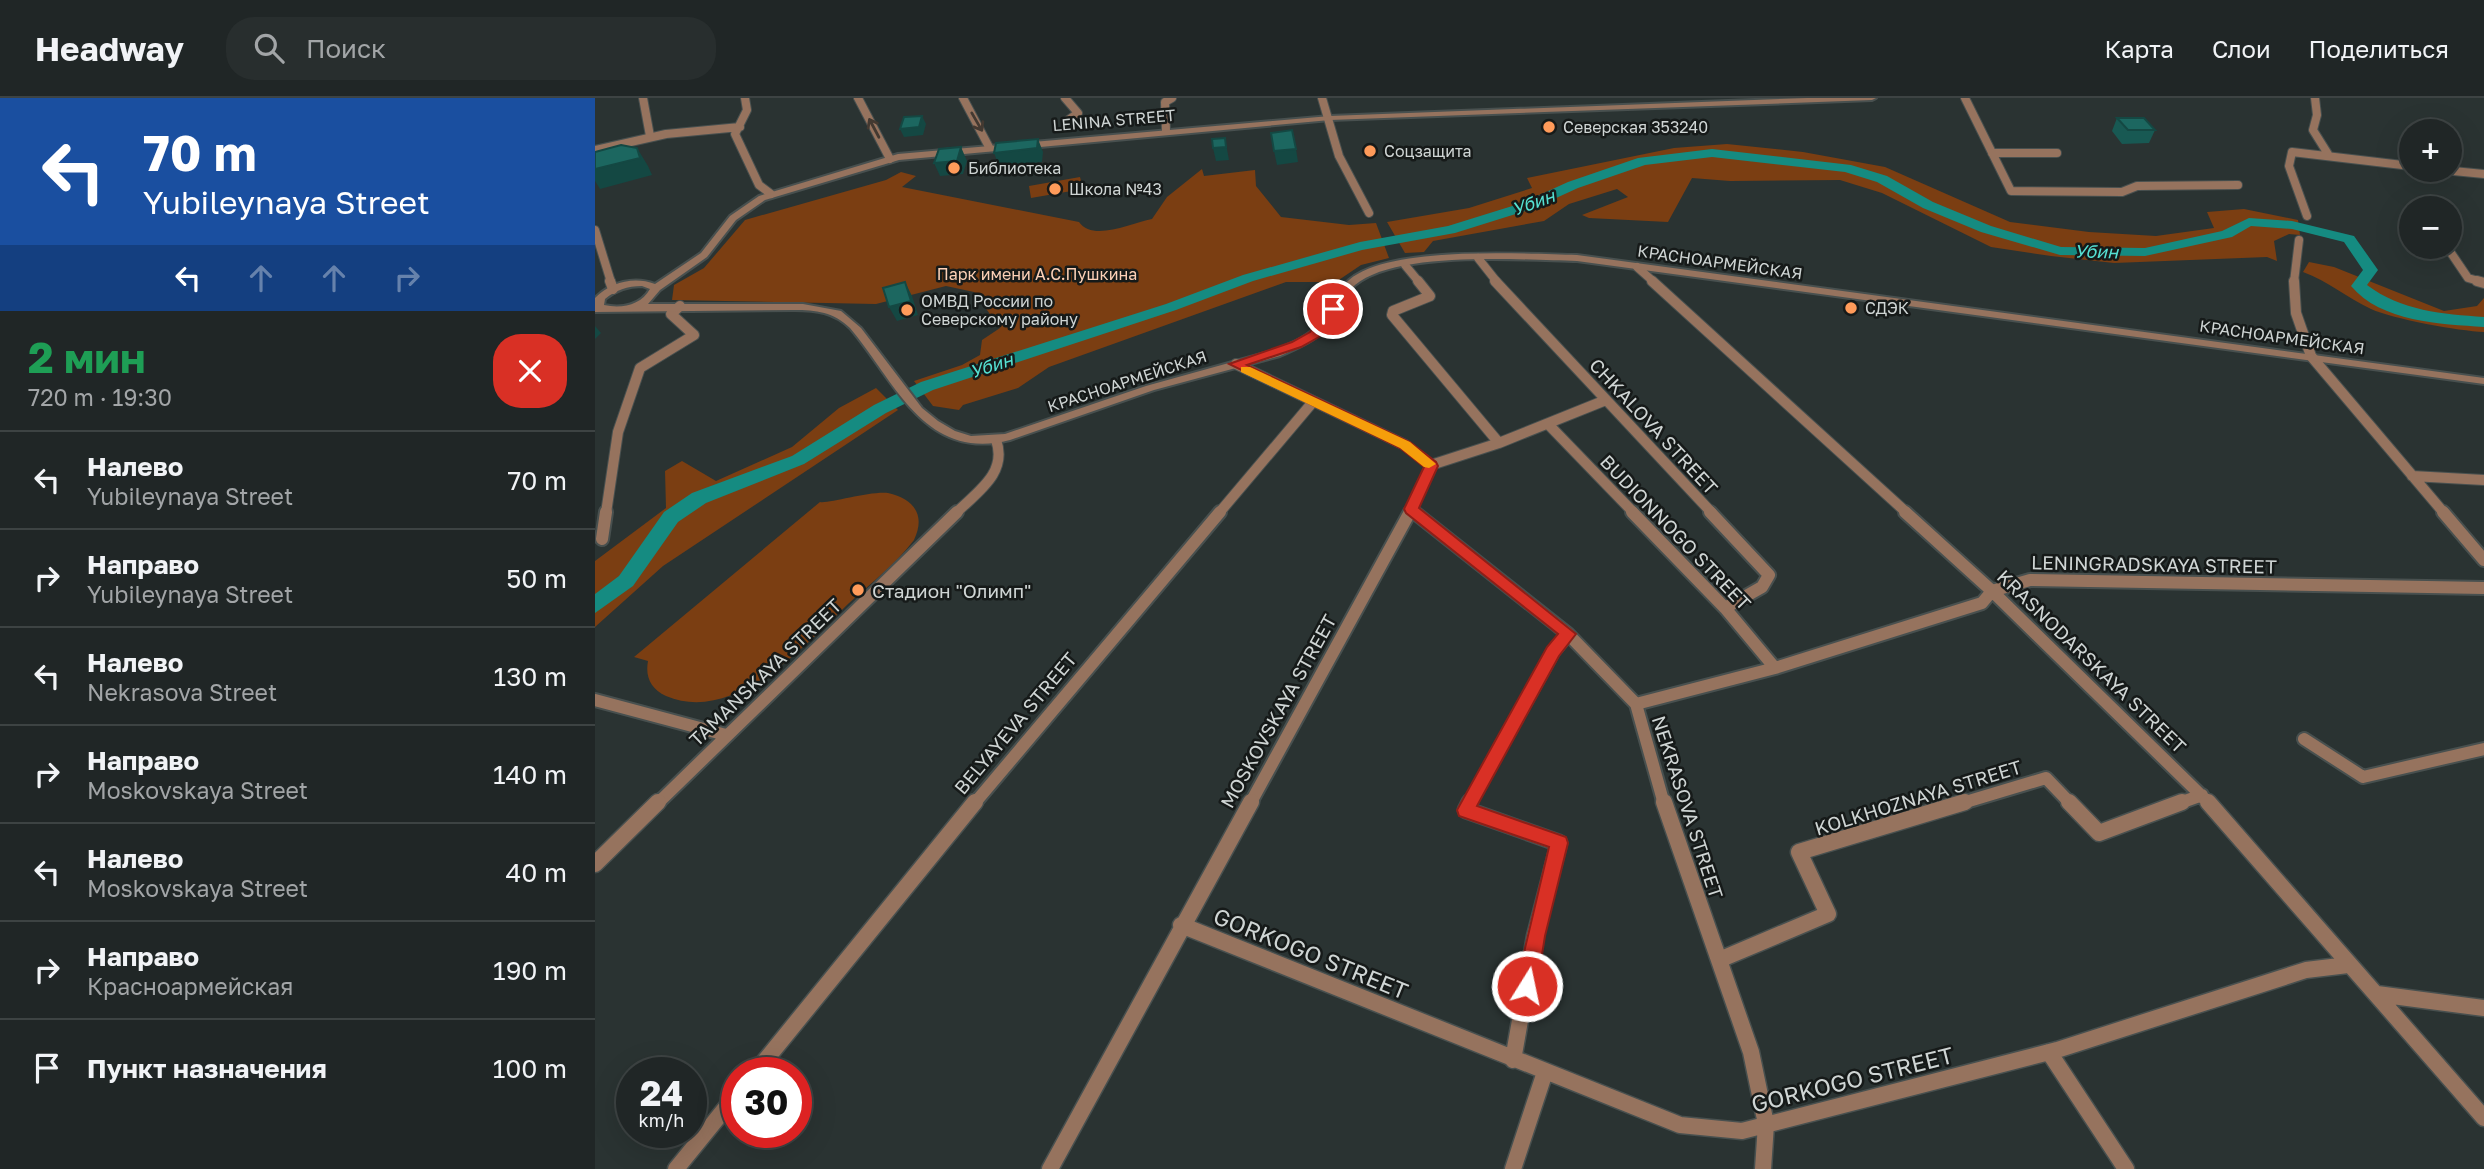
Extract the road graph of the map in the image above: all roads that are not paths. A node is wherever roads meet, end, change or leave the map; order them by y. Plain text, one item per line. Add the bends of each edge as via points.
1 (643, 98) edge
2 (745, 98) edge
3 (858, 98) edge
4 (963, 98) edge
5 (1065, 98) edge
6 (1171, 98) edge
7 (1322, 98) edge
8 (1647, 98) edge
9 (1872, 98) edge
10 (1965, 98) edge
11 (2315, 98) edge
12 (1808, 99) edge
13 (1653, 107) junction
14 (1329, 118) junction
15 (1067, 121) dead end
16 (740, 127) junction
17 (1166, 131) junction
18 (650, 136) junction
19 (989, 147) junction
20 (595, 150) edge
21 (1992, 153) junction
22 (2057, 153) dead end
23 (2328, 153) junction
24 (890, 159) junction
25 (2399, 164) edge
26 (2462, 172) edge
27 (2484, 174) edge
28 (2238, 185) dead end
29 (771, 194) junction
30 (1369, 213) dead end
31 (2307, 216) dead end
32 (595, 230) edge
33 (2299, 240) dead end
34 (1478, 258) junction
35 (2455, 259) edge
36 (1405, 265) junction
37 (1637, 267) junction
38 (687, 268) junction
39 (635, 282) junction
40 (2484, 283) edge
41 (610, 290) junction
42 (654, 291) junction
43 (595, 295) edge
44 (665, 306) junction
45 (680, 306) junction
46 (595, 309) edge
47 (625, 309) junction
48 (608, 310) junction
49 (2311, 356) junction
50 (1235, 364) junction
51 (2484, 381) edge
52 (1606, 400) junction
53 (1312, 403) junction
54 (1548, 424) junction
55 (996, 440) junction
56 (1499, 443) junction
57 (1431, 466) junction
58 (2412, 476) junction
59 (2484, 480) edge
60 (1411, 509) junction
61 (602, 539) dead end
62 (2484, 560) edge
63 (2484, 589) edge
64 (1992, 591) junction
65 (1725, 608) junction
66 (1568, 634) junction
67 (1775, 668) junction
68 (595, 700) edge
69 (1636, 704) junction
70 (726, 736) junction
71 (2304, 738) dead end
72 (2484, 749) edge
73 (2202, 795) junction
74 (595, 864) edge
75 (1181, 925) junction
76 (1719, 960) junction
77 (2348, 965) junction
78 (2377, 994) junction
79 (2484, 1007) edge
80 (2049, 1052) junction
81 (768, 1057) edge
82 (1513, 1060) junction
83 (1545, 1072) junction
84 (721, 1114) edge
85 (2484, 1118) edge
86 (1766, 1124) junction
87 (676, 1169) edge
88 (1050, 1169) edge
89 (1513, 1169) edge
90 (1763, 1169) edge
91 (2126, 1169) edge

1 - 18 street
2 - 16 street via 747,110
24 -> 3 street
4 -> 19 street
5 - 15 street via 1078,113
6 - 17 street via 1165,102
7 - 14 street
8 - 13 street
9 - 12 street, LENINA STREET
10 - 21 street
11 - 23 street via 2310,130
12 - 13 street, LENINA STREET
13 - 14 street, LENINA STREET
14 - 17 street, LENINA STREET
14 - 30 street via 1339,156
16 - 18 street
16 - 29 street via 735,134 759,185
17 - 19 street, LENINA STREET
18 - 20 street
19 - 24 street, LENINA STREET
21 - 22 street
21 - 28 street via 2011,191
23 - 25 street
23 - 31 street via 2292,152 2289,166
24 - 29 street, LENINA STREET
26 - 27 street
29 - 38 street, LENINA STREET via 733,218
32 - 41 street
33 - 49 street via 2292,278 2294,301 2297,324
34 - 36 street, КРАСНОАРМЕЙСКАЯ
34 - 37 street, КРАСНОАРМЕЙСКАЯ via 1577,258
34 - 52 street, CHKALOVA STREET
35 - 40 street via 2468,278
36 - 50 street, КРАСНОАРМЕЙСКАЯ via 1362,276 1346,286 1323,326 1297,345
36 - 56 street via 1430,296 1392,315
37 - 49 street, КРАСНОАРМЕЙСКАЯ
37 - 64 street, KRASNODARSKAYA STREET
38 - 39 street, LENINA STREET
38 - 42 street, LENINA STREET
39 - 41 street, LENINA STREET
39 - 42 street via 647,282
41 - 43 street, LENINA STREET
41 - 48 street via 600,298 599,307
42 - 44 street
42 - 47 street, LENINA STREET
44 - 45 street
44 - 47 street
45 - 55 street via 811,307 835,312 856,328 910,403 940,430 963,439
45 - 61 street via 671,314 694,335 640,368 618,432
46 - 48 street, LENINA STREET
47 - 48 street, LENINA STREET
49 - 51 street, КРАСНОАРМЕЙСКАЯ
49 - 58 street
50 - 53 street
50 - 55 street, КРАСНОАРМЕЙСКАЯ
52 - 54 street
52 - 65 street, CHKALOVA STREET via 1769,575 1762,587
53 - 57 street via 1405,445
53 - 81 street, BELYAYEVA STREET
54 - 56 street
54 - 65 street, BUDIONNOGO STREET
55 - 70 street, TAMANSKAYA STREET via 1002,457 989,481
56 - 57 street
57 - 60 street, MOSKOVSKAYA STREET
58 - 59 street
58 - 62 street
60 - 66 street, NEKRASOVA STREET
60 - 75 street, MOSKOVSKAYA STREET
63 - 64 street, LENINGRADSKAYA STREET via 2030,580
64 - 67 street, LENINGRADSKAYA STREET via 1982,603
64 - 73 street, KRASNODARSKAYA STREET
65 - 67 street, BUDIONNOGO STREET
66 - 69 street, NEKRASOVA STREET
66 - 82 street via 1553,652 1466,810 1559,843 1535,936
67 - 69 street, LENINGRADSKAYA STREET
68 - 70 street
69 - 76 street, NEKRASOVA STREET via 1669,819
70 - 74 street, TAMANSKAYA STREET
71 - 72 street via 2363,777
73 - 76 street, KOLKHOZNAYA STREET via 2099,833 2046,778 1800,852 1828,914
73 - 77 street, KRASNODARSKAYA STREET
75 - 82 street, GORKOGO STREET
75 - 88 street, MOSKOVSKAYA STREET
76 - 86 street, NEKRASOVA STREET via 1751,1052
77 - 78 street, KRASNODARSKAYA STREET
77 - 80 street, GORKOGO STREET via 2306,970
78 - 79 street
78 - 85 street, KRASNODARSKAYA STREET
80 - 86 street, GORKOGO STREET
80 - 91 street
82 - 83 street, GORKOGO STREET
83 - 86 street, GORKOGO STREET via 1680,1125 1742,1131
83 - 89 street
84 - 87 street
86 - 90 street, NEKRASOVA STREET

